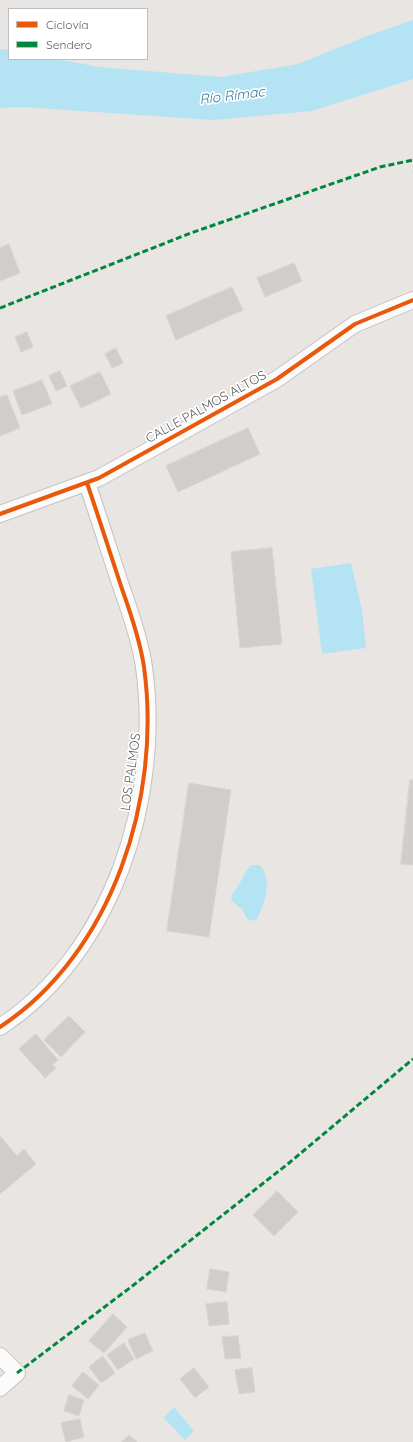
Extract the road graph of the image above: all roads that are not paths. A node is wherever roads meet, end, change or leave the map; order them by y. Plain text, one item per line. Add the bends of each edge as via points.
1 (413, 300) edge
2 (87, 483) junction
3 (0, 514) edge
4 (0, 1026) edge
5 (0, 1356) edge
6 (0, 1388) edge

1 - 2 street, CALLE PALMOS ALTOS via 355,324 277,379
2 - 3 street, CALLE PALMOS ALTOS
2 - 4 street, LOS PALMOS via 139,639 144,668 148,733 140,800 126,856 104,911 70,961 44,993 17,1016
5 - 6 street via 17,1373

